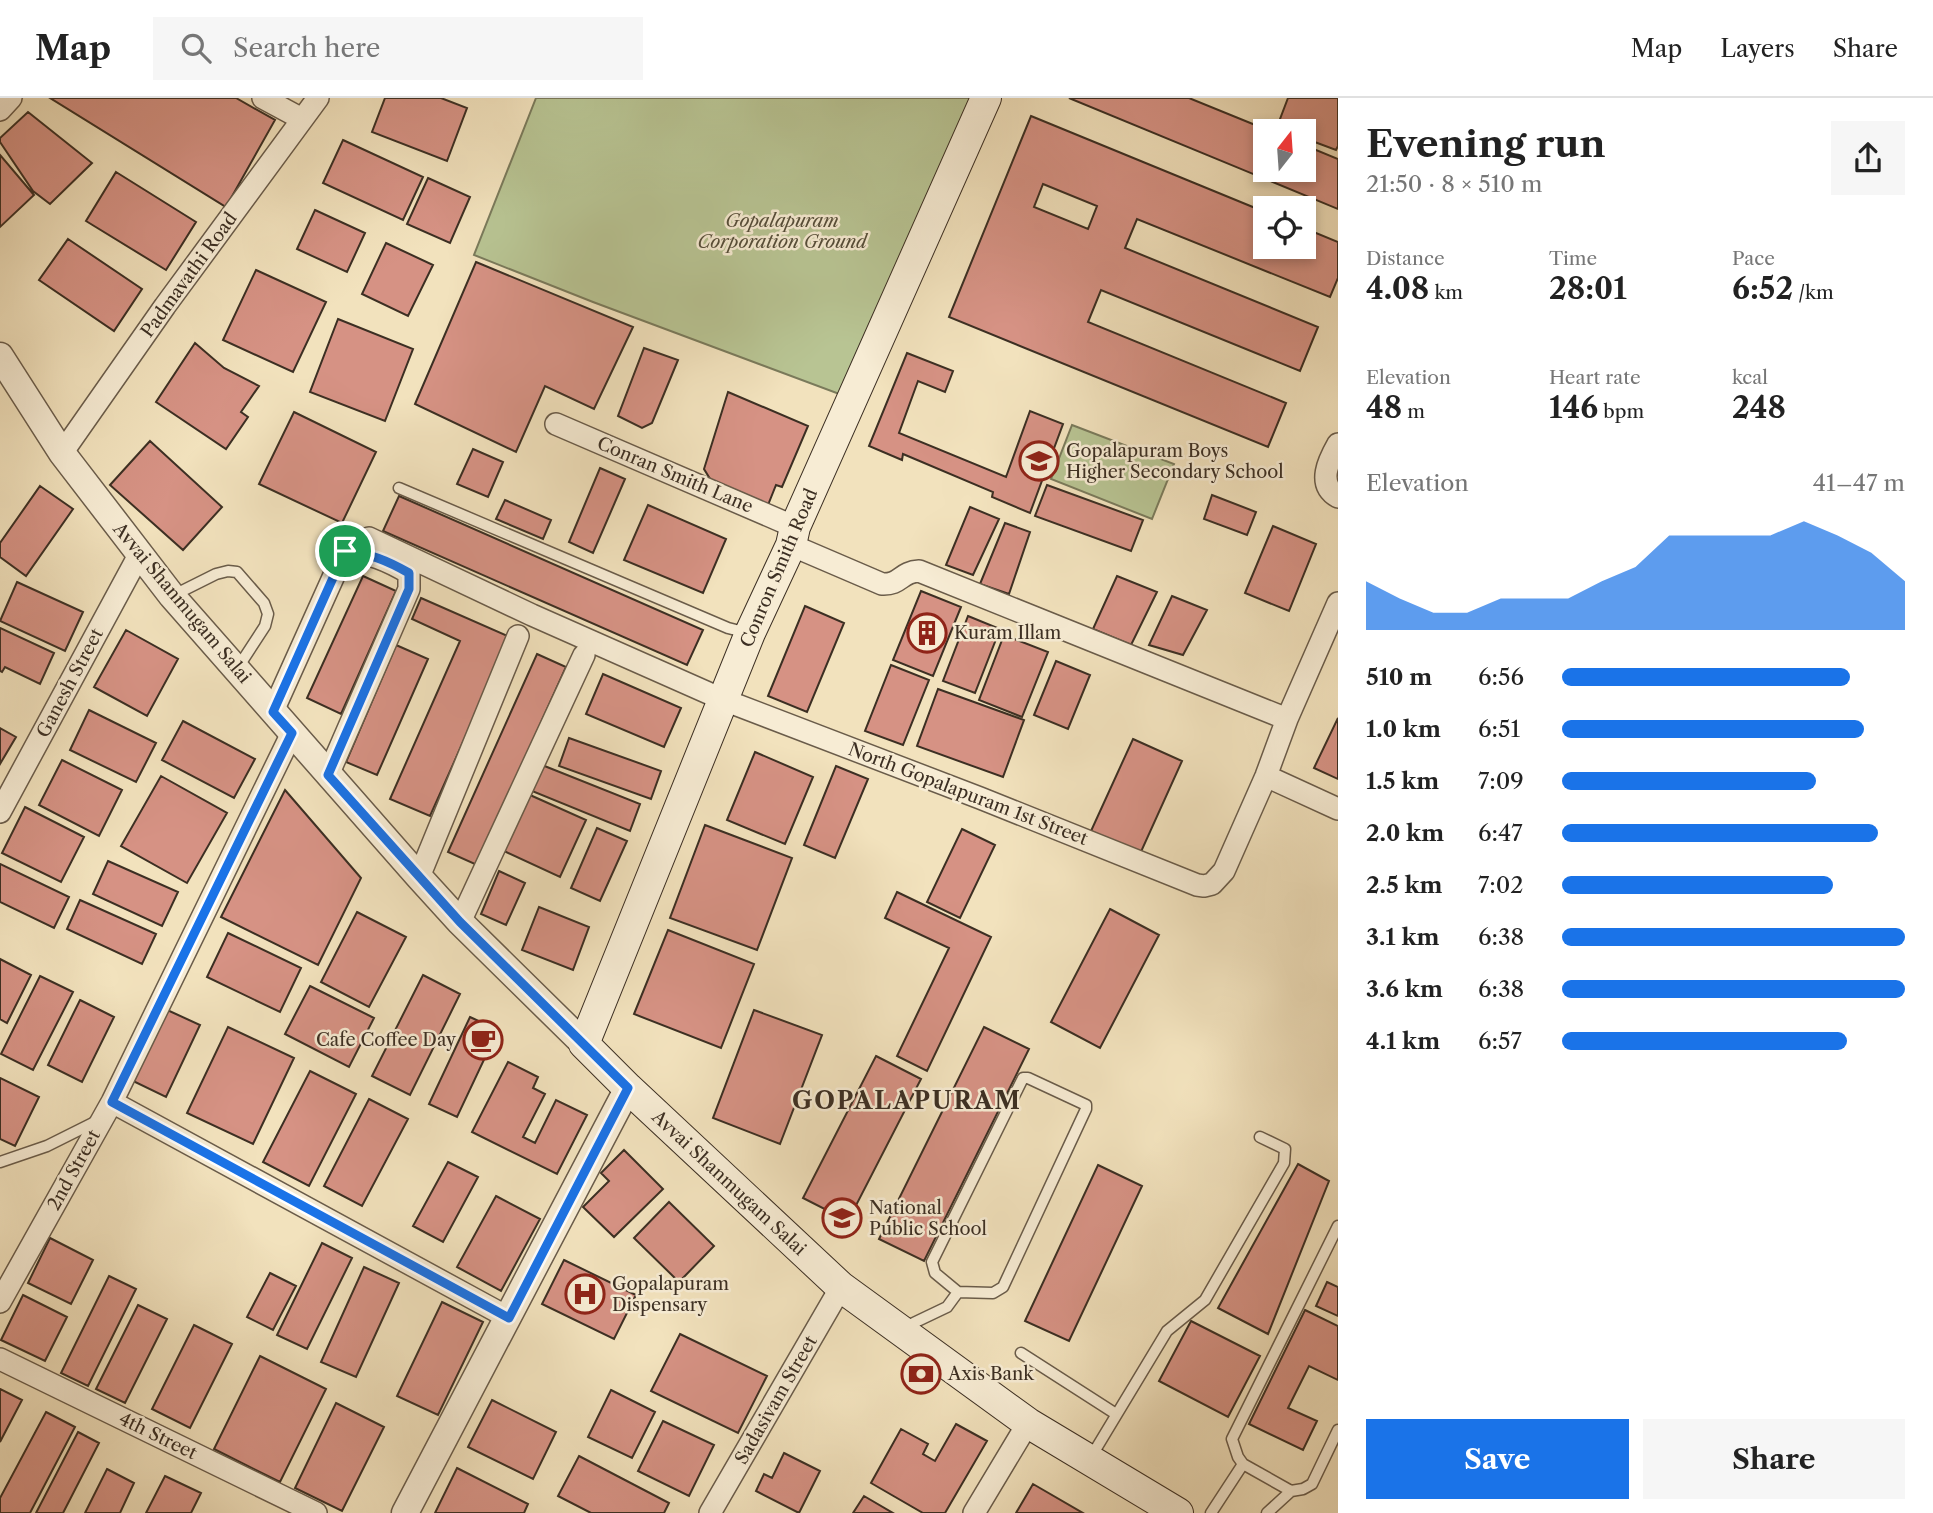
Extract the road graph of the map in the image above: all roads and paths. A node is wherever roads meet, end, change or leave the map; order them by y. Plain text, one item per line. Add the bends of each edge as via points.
1 (11, 98) edge
2 (263, 98) edge
3 (318, 98) edge
4 (986, 98) edge
5 (0, 110) edge
6 (302, 119) junction
7 (0, 356) edge
8 (556, 424) dead end
9 (1338, 444) edge
10 (62, 453) junction
11 (399, 488) dead end
12 (1338, 497) edge
13 (793, 536) junction
14 (369, 538) dead end
15 (139, 555) junction
16 (172, 596) junction
17 (1338, 603) edge
18 (750, 633) junction
19 (518, 636) dead end
20 (584, 655) dead end
21 (236, 669) junction
22 (724, 700) junction
23 (273, 712) junction
24 (1287, 719) junction
25 (292, 733) junction
26 (328, 775) junction
27 (1266, 776) junction
28 (1338, 809) edge
29 (0, 812) edge
30 (419, 877) junction
31 (460, 922) junction
32 (584, 1044) junction
33 (628, 1088) junction
34 (107, 1110) junction
35 (1260, 1137) dead end
36 (0, 1162) edge
37 (1338, 1226) edge
38 (841, 1287) junction
39 (958, 1292) junction
40 (2, 1296) edge
41 (509, 1318) junction
42 (901, 1329) junction
43 (1021, 1353) dead end
44 (0, 1359) edge
45 (1116, 1414) junction
46 (1028, 1423) junction
47 (1338, 1430) edge
48 (1090, 1460) junction
49 (1243, 1464) junction
50 (1291, 1491) junction
51 (316, 1513) edge
52 (405, 1513) edge
53 (710, 1513) edge
54 (974, 1513) edge
55 (1176, 1513) edge
56 (1211, 1513) edge
57 (1267, 1513) edge

1 - 5 street
2 - 6 street
3 - 6 street, Padmavathi Road
4 - 13 main road, Conron Smith Road
6 - 10 street, Padmavathi Road
7 - 10 street, Avvai Shanmugam Salai
8 - 13 street, Conran Smith Lane
9 - 12 street via 1325,471 1327,483
10 - 15 street, Avvai Shanmugam Salai
11 - 18 lane
13 - 18 main road, Conron Smith Road
13 - 24 street, Conran Smith Lane via 882,584 897,583 909,572 919,571
14 - 22 street, North Gopalapuram 1st Street
15 - 16 street, Avvai Shanmugam Salai
15 - 29 street, Ganesh Street
16 - 21 street, Avvai Shanmugam Salai
16 - 21 lane via 216,574 237,572 268,614
17 - 24 street
18 - 22 main road, Conron Smith Road
19 - 30 street
20 - 31 street
21 - 23 street, Avvai Shanmugam Salai
22 - 27 street, North Gopalapuram 1st Street via 1197,885 1212,884 1224,871
22 - 32 main road, Conron Smith Road
23 - 25 street, Avvai Shanmugam Salai
23 - 26 street via 345,551 387,560 409,573 409,589
24 - 27 street
25 - 26 street, Avvai Shanmugam Salai
25 - 34 street, 2nd Street
26 - 30 street, Avvai Shanmugam Salai
27 - 28 street
30 - 31 street, Avvai Shanmugam Salai
31 - 32 street, Avvai Shanmugam Salai
32 - 33 main road, Avvai Shanmugam Salai
33 - 38 main road, Avvai Shanmugam Salai
33 - 41 street
34 - 36 lane via 47,1146
34 - 40 street, 2nd Street
34 - 41 street
35 - 45 lane via 1285,1149 1284,1163 1205,1300 1167,1331
37 - 49 lane via 1232,1439
38 - 42 main road, Avvai Shanmugam Salai
38 - 53 street, Sadasivam Street
39 - 39 lane via 993,1293 1003,1287 1086,1105 1023,1079 932,1262 935,1273
39 - 42 lane via 947,1307
41 - 52 street
42 - 46 main road, Avvai Shanmugam Salai
43 - 45 lane
44 - 51 street, 4th Street
45 - 48 lane
46 - 48 main road, Avvai Shanmugam Salai
46 - 54 street
47 - 50 lane via 1312,1484
48 - 55 main road, Avvai Shanmugam Salai
49 - 50 lane
49 - 56 lane
50 - 57 lane

